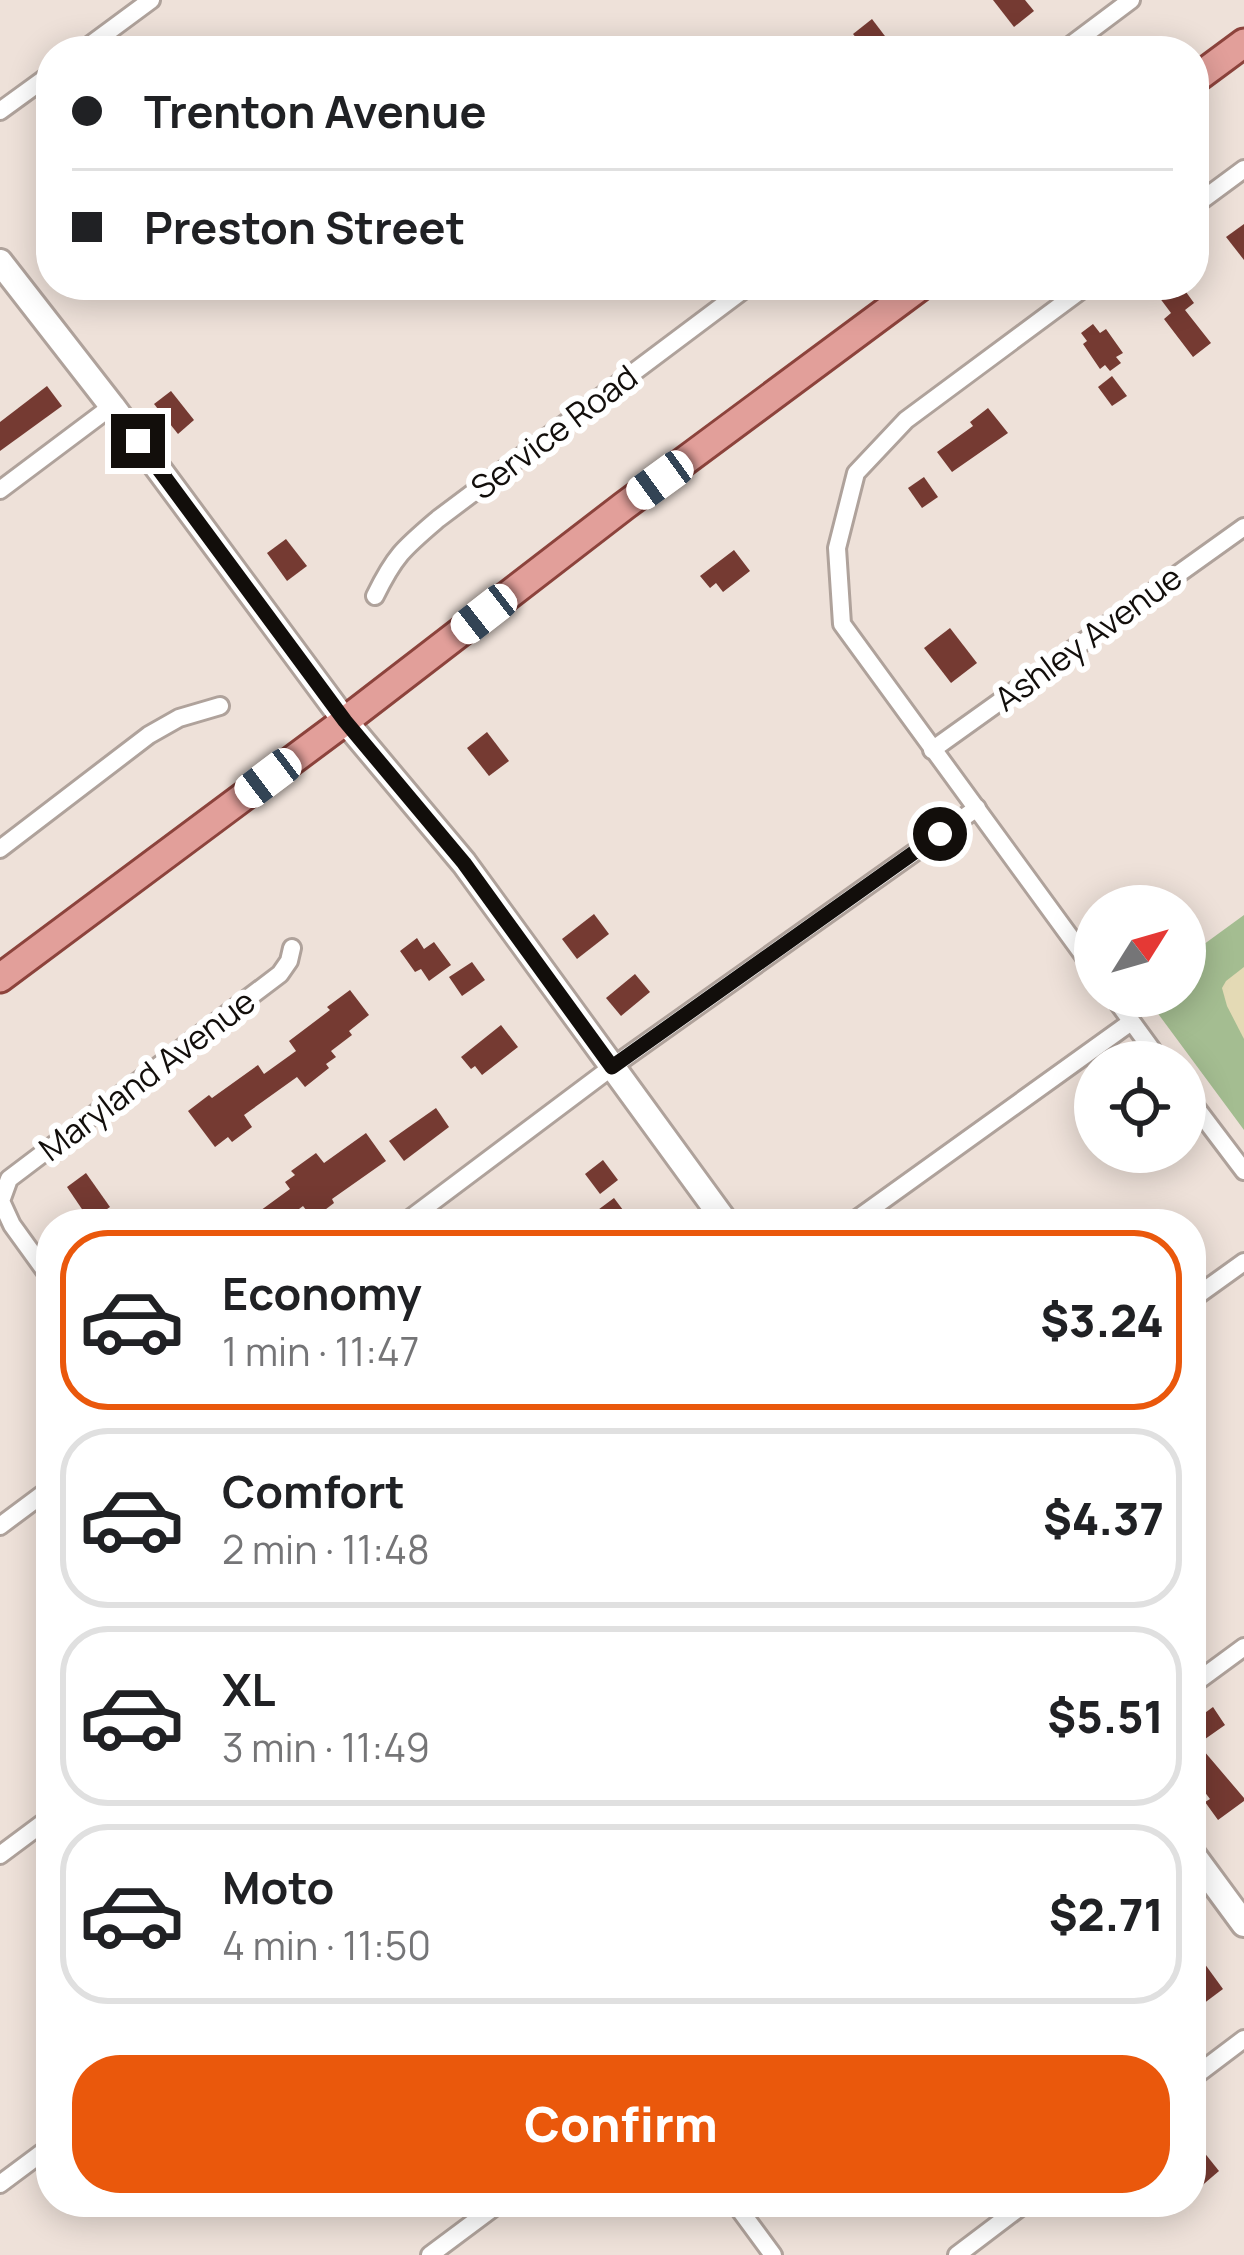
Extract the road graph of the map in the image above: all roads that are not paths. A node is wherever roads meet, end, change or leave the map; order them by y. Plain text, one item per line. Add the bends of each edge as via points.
1 (151, 0) edge
2 (1131, 0) edge
3 (102, 36) edge
4 (1083, 36) edge
5 (1244, 43) edge
6 (1209, 69) edge
7 (36, 85) edge
8 (0, 111) edge
9 (1244, 169) edge
10 (1209, 195) edge
11 (0, 262) edge
12 (731, 300) edge
13 (902, 300) edge
14 (1068, 300) edge
15 (112, 406) junction
16 (0, 490) edge
17 (1244, 527) edge
18 (375, 596) dead end
19 (220, 706) dead end
20 (345, 721) junction
21 (932, 750) junction
22 (977, 808) junction
23 (0, 849) edge
24 (1074, 941) edge
25 (292, 948) dead end
26 (0, 978) edge
27 (1128, 1017) edge
28 (1131, 1022) junction
29 (1145, 1041) edge
30 (612, 1067) junction
31 (1206, 1121) edge
32 (1244, 1171) edge
33 (1, 1201) edge
34 (424, 1209) edge
35 (716, 1209) edge
36 (871, 1209) edge
37 (36, 1259) edge
38 (1244, 1262) edge
39 (1206, 1289) edge
40 (36, 1499) edge
41 (0, 1526) edge
42 (1244, 1647) edge
43 (1206, 1675) edge
44 (36, 1828) edge
45 (0, 1855) edge
46 (1206, 1872) edge
47 (1244, 1924) edge
48 (1244, 2039) edge
49 (1206, 2068) edge
50 (36, 2157) edge
51 (0, 2184) edge
52 (481, 2217) edge
53 (745, 2217) edge
54 (1007, 2217) edge
55 (430, 2255) edge
56 (773, 2255) edge
57 (956, 2255) edge

1 - 3 street
2 - 4 street
5 - 6 main road
7 - 8 street
9 - 10 street
11 - 15 street
12 - 18 street, Service Road via 404,548
13 - 20 main road
14 - 21 street via 906,420 856,473 837,548 842,624
15 - 16 street
15 - 20 street
17 - 21 street, Ashley Avenue
19 - 23 street via 148,735
20 - 26 main road
20 - 30 street via 464,863
21 - 22 street
22 - 24 street
22 - 30 street
25 - 33 street, Maryland Avenue via 280,974 9,1179
27 - 28 street
28 - 29 street
28 - 36 street
30 - 34 street
30 - 35 street
31 - 32 street
33 - 37 street
38 - 39 street
40 - 41 street
42 - 43 street
44 - 45 street
46 - 47 street
48 - 49 street
50 - 51 street
52 - 55 street
53 - 56 street
54 - 57 street

